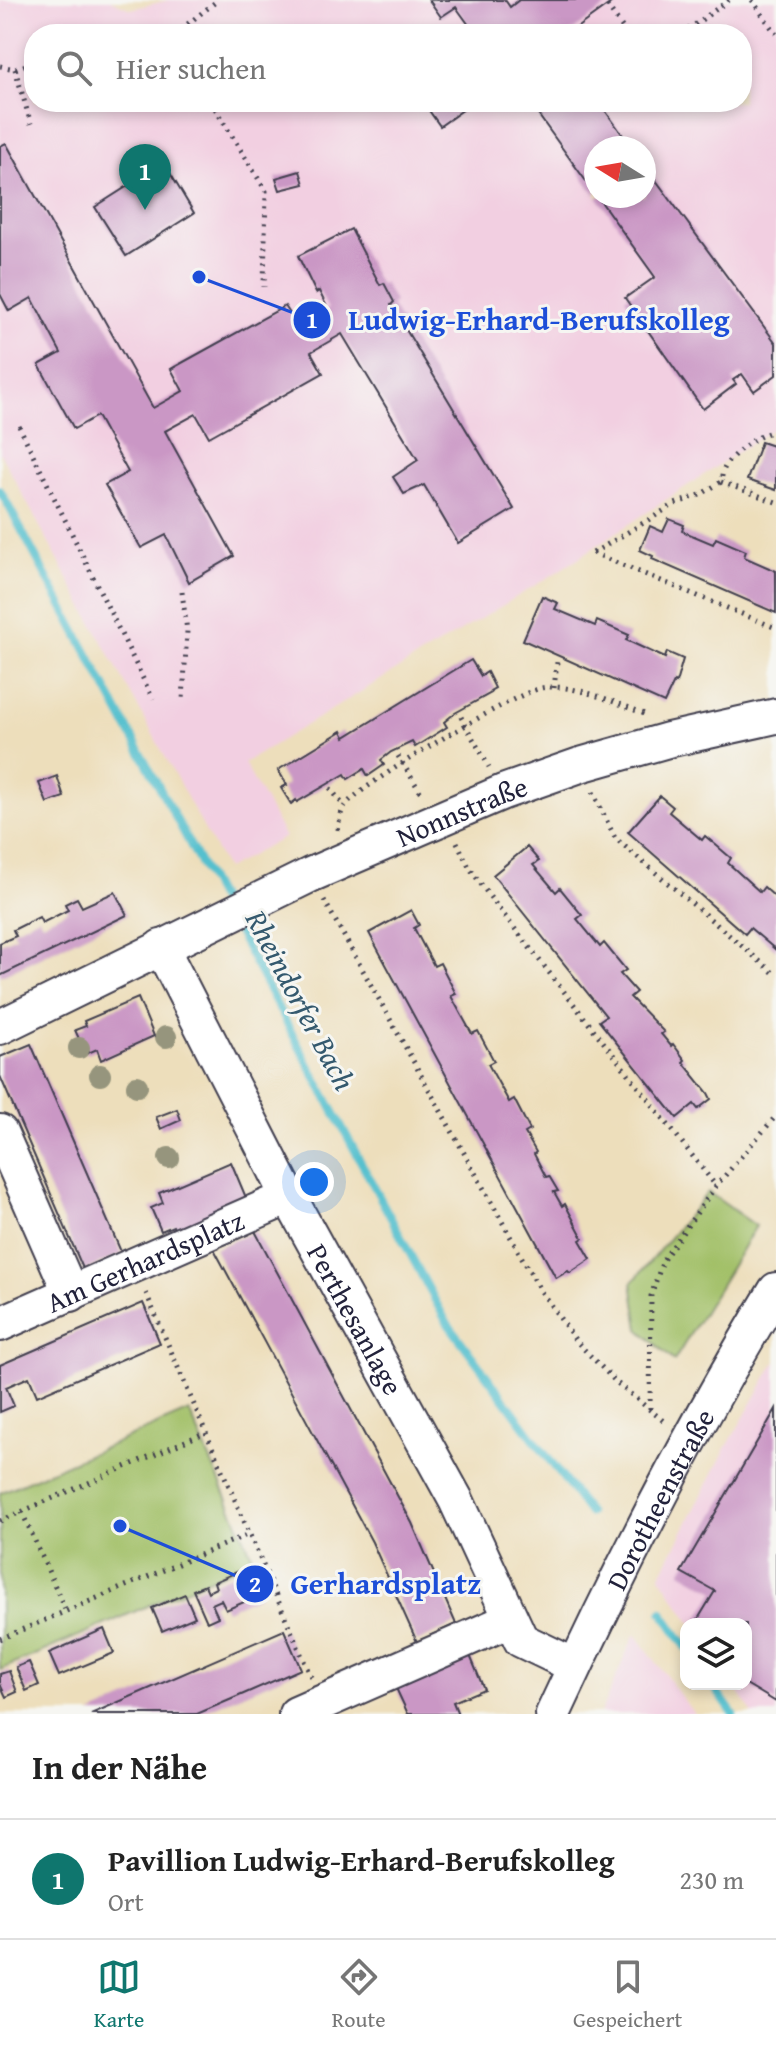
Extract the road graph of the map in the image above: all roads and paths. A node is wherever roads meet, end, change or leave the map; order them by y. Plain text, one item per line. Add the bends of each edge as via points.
1 (218, 0) edge
2 (729, 0) edge
3 (752, 0) edge
4 (607, 6) dead end
5 (188, 24) edge
6 (620, 24) edge
7 (696, 24) edge
8 (776, 34) edge
9 (0, 66) edge
10 (24, 66) edge
11 (15, 69) junction
12 (24, 100) edge
13 (28, 112) edge
14 (217, 112) edge
15 (31, 124) dead end
16 (264, 287) dead end
17 (19, 426) dead end
18 (776, 431) edge
19 (721, 482) junction
20 (776, 502) edge
21 (182, 592) dead end
22 (776, 628) edge
23 (557, 662) dead end
24 (554, 688) junction
25 (153, 699) dead end
26 (183, 700) dead end
27 (776, 716) edge
28 (461, 717) dead end
29 (466, 726) junction
30 (668, 740) junction
31 (398, 756) dead end
32 (403, 763) junction
33 (580, 765) junction
34 (330, 788) dead end
35 (503, 792) junction
36 (344, 806) junction
37 (445, 818) junction
38 (324, 868) junction
39 (161, 947) junction
40 (776, 975) edge
41 (0, 1027) edge
42 (776, 1116) edge
43 (0, 1132) edge
44 (716, 1186) junction
45 (289, 1197) junction
46 (135, 1266) junction
47 (776, 1290) edge
48 (71, 1294) junction
49 (0, 1324) edge
50 (650, 1409) junction
51 (204, 1433) junction
52 (689, 1442) junction
53 (22, 1512) junction
54 (0, 1521) edge
55 (249, 1534) junction
56 (66, 1611) junction
57 (510, 1620) junction
58 (0, 1639) edge
59 (575, 1666) junction
60 (309, 1708) edge
61 (553, 1714) edge

1 - 5 path
2 - 7 path
3 - 8 path
4 - 6 path
9 - 11 path
10 - 11 path
11 - 12 path
13 - 15 path
14 - 16 path via 266,191
17 - 25 path
18 - 19 path via 735,454
19 - 20 path
19 - 22 path via 593,553
21 - 26 path via 187,631
23 - 24 path
24 - 29 path via 509,700
24 - 30 path via 650,716
27 - 30 street, Nonnstraße
28 - 29 path
29 - 32 path
29 - 35 path
30 - 33 street, Nonnstraße
31 - 32 path
32 - 36 path
33 - 35 street, Nonnstraße
33 - 40 path via 615,838
34 - 36 path
35 - 37 street, Nonnstraße
36 - 38 path
37 - 38 street, Nonnstraße
37 - 44 path via 490,897
38 - 39 street, Nonnstraße
38 - 50 path via 540,1290 576,1341
39 - 41 street, Nonnstraße
39 - 45 street, Perthesanlage
42 - 44 path
43 - 48 street
44 - 50 path via 663,1260 651,1296
45 - 46 street, Am Gerhardsplatz
45 - 57 street, Perthesanlage via 456,1500
46 - 48 street, Am Gerhardsplatz
46 - 51 path
47 - 52 street, Dorotheenstraße
48 - 49 street, Am Gerhardsplatz
50 - 52 path
51 - 53 path
51 - 55 path
52 - 59 street, Dorotheenstraße
53 - 54 path
53 - 56 path
55 - 56 path
55 - 60 path
56 - 58 path
57 - 59 street, Perthesanlage via 521,1640
57 - 60 street
59 - 61 street, Dorotheenstraße

